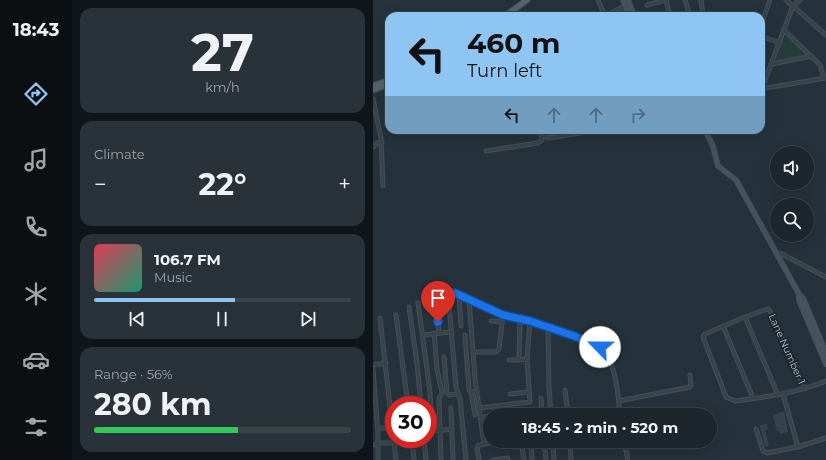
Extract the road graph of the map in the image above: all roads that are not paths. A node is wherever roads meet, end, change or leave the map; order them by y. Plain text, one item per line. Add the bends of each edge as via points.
1 (527, 0) edge
2 (531, 0) edge
3 (599, 0) edge
4 (623, 0) edge
5 (628, 0) edge
6 (666, 0) edge
7 (685, 0) edge
8 (701, 0) edge
9 (770, 0) edge
10 (786, 0) edge
11 (800, 0) edge
12 (647, 5) dead end
13 (625, 6) junction
14 (793, 6) junction
15 (510, 12) edge
16 (515, 12) edge
17 (604, 12) edge
18 (613, 12) edge
19 (627, 12) edge
20 (629, 12) edge
21 (669, 12) edge
22 (689, 12) edge
23 (702, 12) edge
24 (765, 14) edge
25 (785, 31) junction
26 (826, 35) edge
27 (765, 37) edge
28 (780, 43) junction
29 (812, 56) junction
30 (772, 64) junction
31 (825, 78) edge
32 (765, 81) edge
33 (385, 82) edge
34 (373, 86) edge
35 (385, 86) edge
36 (765, 88) edge
37 (373, 90) edge
38 (373, 99) edge
39 (542, 134) edge
40 (543, 134) edge
41 (574, 134) edge
42 (707, 134) edge
43 (382, 142) junction
44 (373, 147) edge
45 (486, 151) dead end
46 (383, 186) dead end
47 (777, 254) junction
48 (826, 277) edge
49 (448, 294) junction
50 (459, 294) junction
51 (799, 294) junction
52 (469, 300) junction
53 (419, 303) dead end
54 (409, 307) dead end
55 (395, 315) dead end
56 (503, 315) junction
57 (745, 317) junction
58 (380, 318) dead end
59 (520, 319) junction
60 (491, 321) dead end
61 (530, 321) junction
62 (502, 322) junction
63 (461, 326) dead end
64 (723, 326) junction
65 (548, 329) junction
66 (451, 332) junction
67 (439, 333) junction
68 (434, 334) junction
69 (423, 335) junction
70 (465, 335) dead end
71 (473, 352) junction
72 (826, 353) edge
73 (445, 358) dead end
74 (527, 359) junction
75 (509, 360) dead end
76 (519, 360) junction
77 (386, 363) junction
78 (826, 364) edge
79 (373, 365) edge
80 (373, 370) edge
81 (690, 376) dead end
82 (826, 381) edge
83 (565, 390) dead end
84 (805, 390) junction
85 (471, 392) junction
86 (477, 392) junction
87 (529, 392) junction
88 (458, 394) junction
89 (510, 394) dead end
90 (783, 394) junction
91 (778, 395) junction
92 (390, 396) edge
93 (407, 396) edge
94 (420, 396) edge
95 (427, 396) edge
96 (541, 398) dead end
97 (753, 398) junction
98 (619, 401) junction
99 (451, 408) dead end
100 (479, 408) junction
101 (542, 408) edge
102 (550, 408) edge
103 (566, 408) edge
104 (620, 408) edge
105 (475, 415) dead end
106 (481, 417) joint
107 (482, 425) joint
108 (378, 428) junction
109 (385, 428) edge
110 (452, 429) junction
111 (756, 429) dead end
112 (440, 430) junction
113 (437, 431) edge
114 (826, 438) edge
115 (378, 443) junction
116 (385, 443) edge
117 (483, 444) joint
118 (373, 445) edge
119 (799, 447) junction
120 (395, 448) edge
121 (413, 448) edge
122 (425, 448) edge
123 (522, 448) edge
124 (532, 448) edge
125 (545, 448) edge
126 (553, 448) edge
127 (570, 448) edge
128 (625, 448) edge
129 (508, 458) dead end
130 (378, 460) edge
131 (396, 460) edge
132 (414, 460) edge
133 (426, 460) edge
134 (441, 460) edge
135 (453, 460) edge
136 (466, 460) edge
137 (479, 460) edge
138 (493, 460) edge
139 (524, 460) edge
140 (533, 460) edge
141 (546, 460) edge
142 (554, 460) edge
143 (571, 460) edge
144 (627, 460) edge

1 - 15 main road
2 - 16 main road
3 - 17 street
4 - 13 main road
5 - 20 main road
6 - 12 street
6 - 21 street
7 - 22 street
8 - 23 street
9 - 24 street
10 - 14 street
11 - 14 street
13 - 18 street
13 - 19 main road
14 - 25 street
14 - 26 street
25 - 28 street
25 - 29 street
27 - 28 street
28 - 30 street
29 - 30 street
29 - 31 street via 820,65
30 - 32 street
31 - 36 street
33 - 34 main road
35 - 37 main road
38 - 43 street
39 - 45 street via 542,140 538,143
40 - 41 street via 548,138
42 - 47 main road via 718,166 736,180
43 - 44 street
43 - 46 street
47 - 48 street via 780,253
47 - 51 main road
49 - 50 street
49 - 66 street
49 - 67 street via 436,299
50 - 52 street
50 - 63 street
51 - 72 main road
51 - 78 main road via 799,300
52 - 56 street
52 - 71 street
53 - 69 street
54 - 94 street
55 - 93 street
56 - 59 street
56 - 62 street
57 - 64 street
57 - 84 street, Lane Number 1 via 770,311
57 - 91 street
58 - 77 street
59 - 61 street
59 - 76 street
60 - 62 street
61 - 65 street
61 - 74 street
62 - 71 street via 499,349 496,352
64 - 97 street
64 - 97 street via 705,334 703,338 726,397 735,401
65 - 98 street via 586,340 604,350 614,373
65 - 102 street
66 - 67 street
66 - 88 street
67 - 68 street
68 - 69 street
68 - 112 street via 437,369 443,394 439,398
69 - 95 street
70 - 85 street via 468,388
71 - 86 street
73 - 88 street via 447,393
74 - 76 street
74 - 87 street
75 - 76 street
77 - 79 street
77 - 92 street
80 - 108 street
81 - 98 street via 690,387
82 - 84 street
83 - 103 street
84 - 90 street
85 - 86 street
85 - 105 street
86 - 100 street
87 - 89 street
87 - 100 street via 529,403
88 - 136 street
90 - 91 street
90 - 119 street
91 - 97 street
96 - 101 street
98 - 104 street
99 - 110 street
100 - 106 street
106 - 107 street
107 - 117 street
108 - 109 street
108 - 115 street
110 - 112 street
110 - 135 street
111 - 119 street via 763,451 767,453
112 - 113 street
112 - 134 street
114 - 119 street
115 - 116 street
115 - 118 street
115 - 130 street
117 - 137 street via 477,448
120 - 131 street
121 - 132 street
122 - 133 street
123 - 139 street
124 - 140 street
125 - 141 street
126 - 142 street
127 - 143 street
128 - 144 street
129 - 138 street

